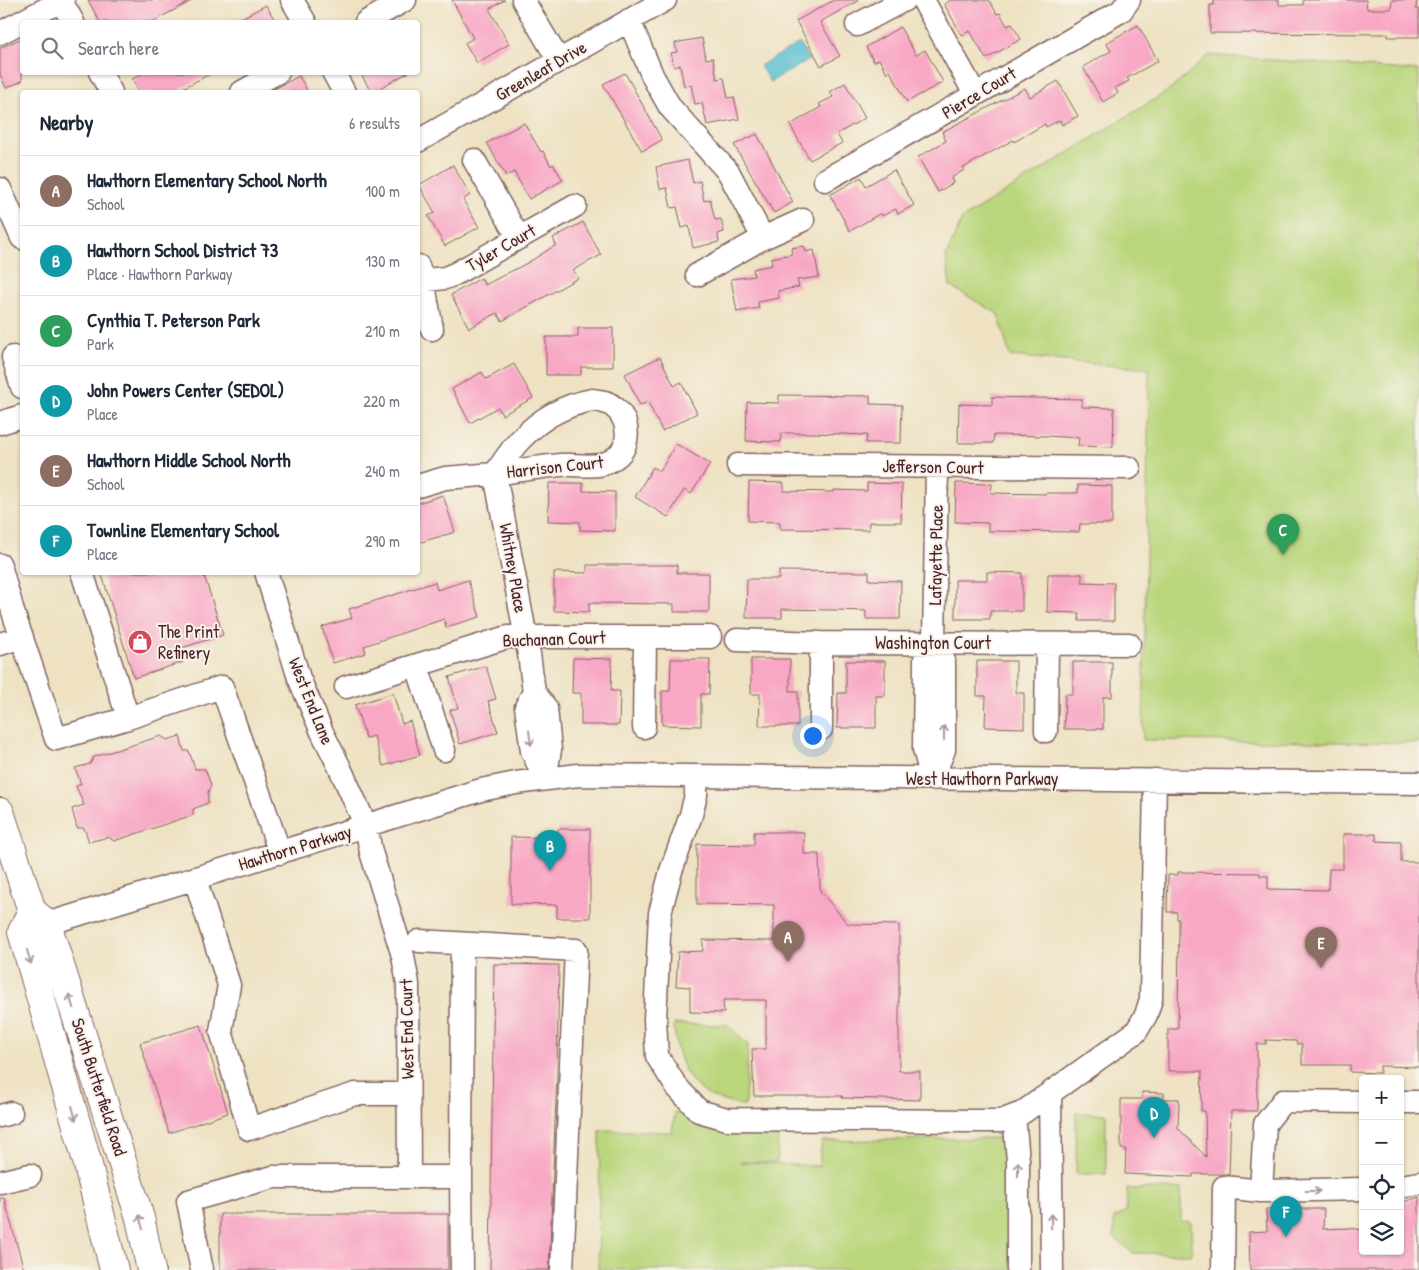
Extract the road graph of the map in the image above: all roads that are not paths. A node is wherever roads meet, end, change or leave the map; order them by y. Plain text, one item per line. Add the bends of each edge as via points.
1 (62, 0) edge
2 (292, 0) edge
3 (405, 0) edge
4 (523, 0) edge
5 (665, 0) edge
6 (904, 0) edge
7 (923, 0) edge
8 (1128, 1) edge
9 (24, 20) edge
10 (72, 20) edge
11 (304, 20) edge
12 (370, 20) edge
13 (629, 20) junction
14 (20, 22) edge
15 (857, 25) dead end
16 (0, 33) edge
17 (559, 61) junction
18 (102, 75) edge
19 (273, 75) edge
20 (335, 75) edge
21 (110, 90) edge
22 (246, 90) edge
23 (343, 90) edge
24 (975, 94) junction
25 (420, 140) edge
26 (474, 160) dead end
27 (825, 180) dead end
28 (0, 189) edge
29 (575, 206) dead end
30 (803, 220) dead end
31 (20, 234) edge
32 (519, 238) junction
33 (763, 238) junction
34 (420, 275) edge
35 (697, 275) dead end
36 (420, 279) edge
37 (432, 329) dead end
38 (12, 358) edge
39 (20, 381) edge
40 (20, 417) edge
41 (0, 423) edge
42 (738, 465) dead end
43 (937, 467) junction
44 (1129, 468) dead end
45 (495, 474) junction
46 (420, 485) edge
47 (0, 565) edge
48 (83, 575) edge
49 (267, 575) edge
50 (7, 617) edge
51 (22, 637) junction
52 (526, 637) junction
53 (645, 637) junction
54 (710, 637) dead end
55 (737, 640) dead end
56 (821, 643) junction
57 (934, 643) junction
58 (0, 644) edge
59 (1047, 644) junction
60 (1129, 644) dead end
61 (417, 666) junction
62 (346, 687) dead end
63 (128, 718) junction
64 (644, 727) dead end
65 (821, 729) dead end
66 (1046, 731) dead end
67 (444, 750) dead end
68 (696, 776) junction
69 (545, 779) junction
70 (932, 779) junction
71 (1155, 780) junction
72 (1419, 783) edge
73 (0, 812) edge
74 (366, 826) junction
75 (280, 853) junction
76 (195, 878) junction
77 (39, 918) junction
78 (419, 941) dead end
79 (462, 944) junction
80 (1050, 1093) junction
81 (408, 1094) junction
82 (1359, 1102) edge
83 (1404, 1102) edge
84 (1419, 1102) edge
85 (1014, 1116) junction
86 (30, 1175) dead end
87 (409, 1177) junction
88 (461, 1177) junction
89 (0, 1182) edge
90 (1419, 1183) edge
91 (1404, 1185) edge
92 (1359, 1189) edge
93 (1261, 1191) junction
94 (114, 1270) edge
95 (151, 1270) edge
96 (202, 1270) edge
97 (462, 1270) edge
98 (562, 1270) edge
99 (1018, 1270) edge
100 (1052, 1270) edge
101 (1222, 1270) edge

1 - 9 street
1 - 10 street
2 - 11 street
3 - 12 street
4 - 17 street
5 - 13 street, Greenleaf Drive
6 - 15 street
7 - 24 street
8 - 24 street, Pierce Court via 1121,11
13 - 17 street, Greenleaf Drive
13 - 33 street via 653,77 670,107 729,173
14 - 16 street
17 - 25 street, Greenleaf Drive
18 - 21 street
19 - 22 street
20 - 23 street
24 - 27 street, Pierce Court
26 - 32 street
28 - 31 street
29 - 32 street, Tyler Court
30 - 33 street
32 - 34 street, Tyler Court via 445,278
33 - 35 street
36 - 37 street
38 - 39 street
40 - 41 street
42 - 43 street, Jefferson Court
43 - 44 street, Jefferson Court
43 - 57 street, Lafayette Place
45 - 45 street, Harrison Court via 562,465 599,465 611,461 625,447 627,435 622,415 604,401 592,400 564,408 520,439
45 - 46 street, Harrison Court via 445,478
45 - 52 street, Whitney Place
47 - 50 street
48 - 63 street
49 - 74 street, West End Lane via 299,678
50 - 51 street
51 - 58 street
51 - 63 street via 56,739
52 - 53 street, Buchanan Court
52 - 61 street, Buchanan Court via 508,637
52 - 69 street, Whitney Place via 534,692 526,706 532,751
53 - 54 street, Buchanan Court
53 - 64 street
55 - 56 street, Washington Court
56 - 57 street, Washington Court
56 - 65 street
57 - 59 street, Washington Court
57 - 70 street, Lafayette Place via 925,659 924,749
59 - 60 street, Washington Court
59 - 66 street
61 - 62 street, Buchanan Court
61 - 67 street
63 - 75 street via 222,687
68 - 69 street, West Hawthorn Parkway
68 - 70 street, West Hawthorn Parkway
68 - 85 street via 691,815 660,913 656,1020 657,1056 676,1086 699,1111 727,1119 1001,1121
69 - 74 street, Hawthorn Parkway via 481,790
70 - 71 street, West Hawthorn Parkway
71 - 72 street, West Hawthorn Parkway
71 - 80 street via 1151,999 1146,1014 1136,1032
73 - 77 main road, South Butterfield Road
74 - 75 street, Hawthorn Parkway
74 - 81 street, West End Court via 408,984
75 - 76 street, Hawthorn Parkway
76 - 77 street, Hawthorn Parkway
76 - 81 street via 229,985 221,1031 249,1129 355,1094
77 -> 94 main road, South Butterfield Road via 22,932
95 -> 77 main road, South Butterfield Road via 140,1218
78 - 79 street
79 - 88 street
79 - 98 street via 576,950
80 - 85 street
100 -> 80 street
81 - 87 street, West End Court
82 - 93 street via 1283,1101 1265,1124
83 - 84 street
99 -> 85 street via 1018,1160
86 - 89 street
87 - 88 street
87 - 96 street via 274,1177 188,1201
88 - 97 street
90 - 91 street
93 -> 92 street
93 - 101 street via 1224,1187

